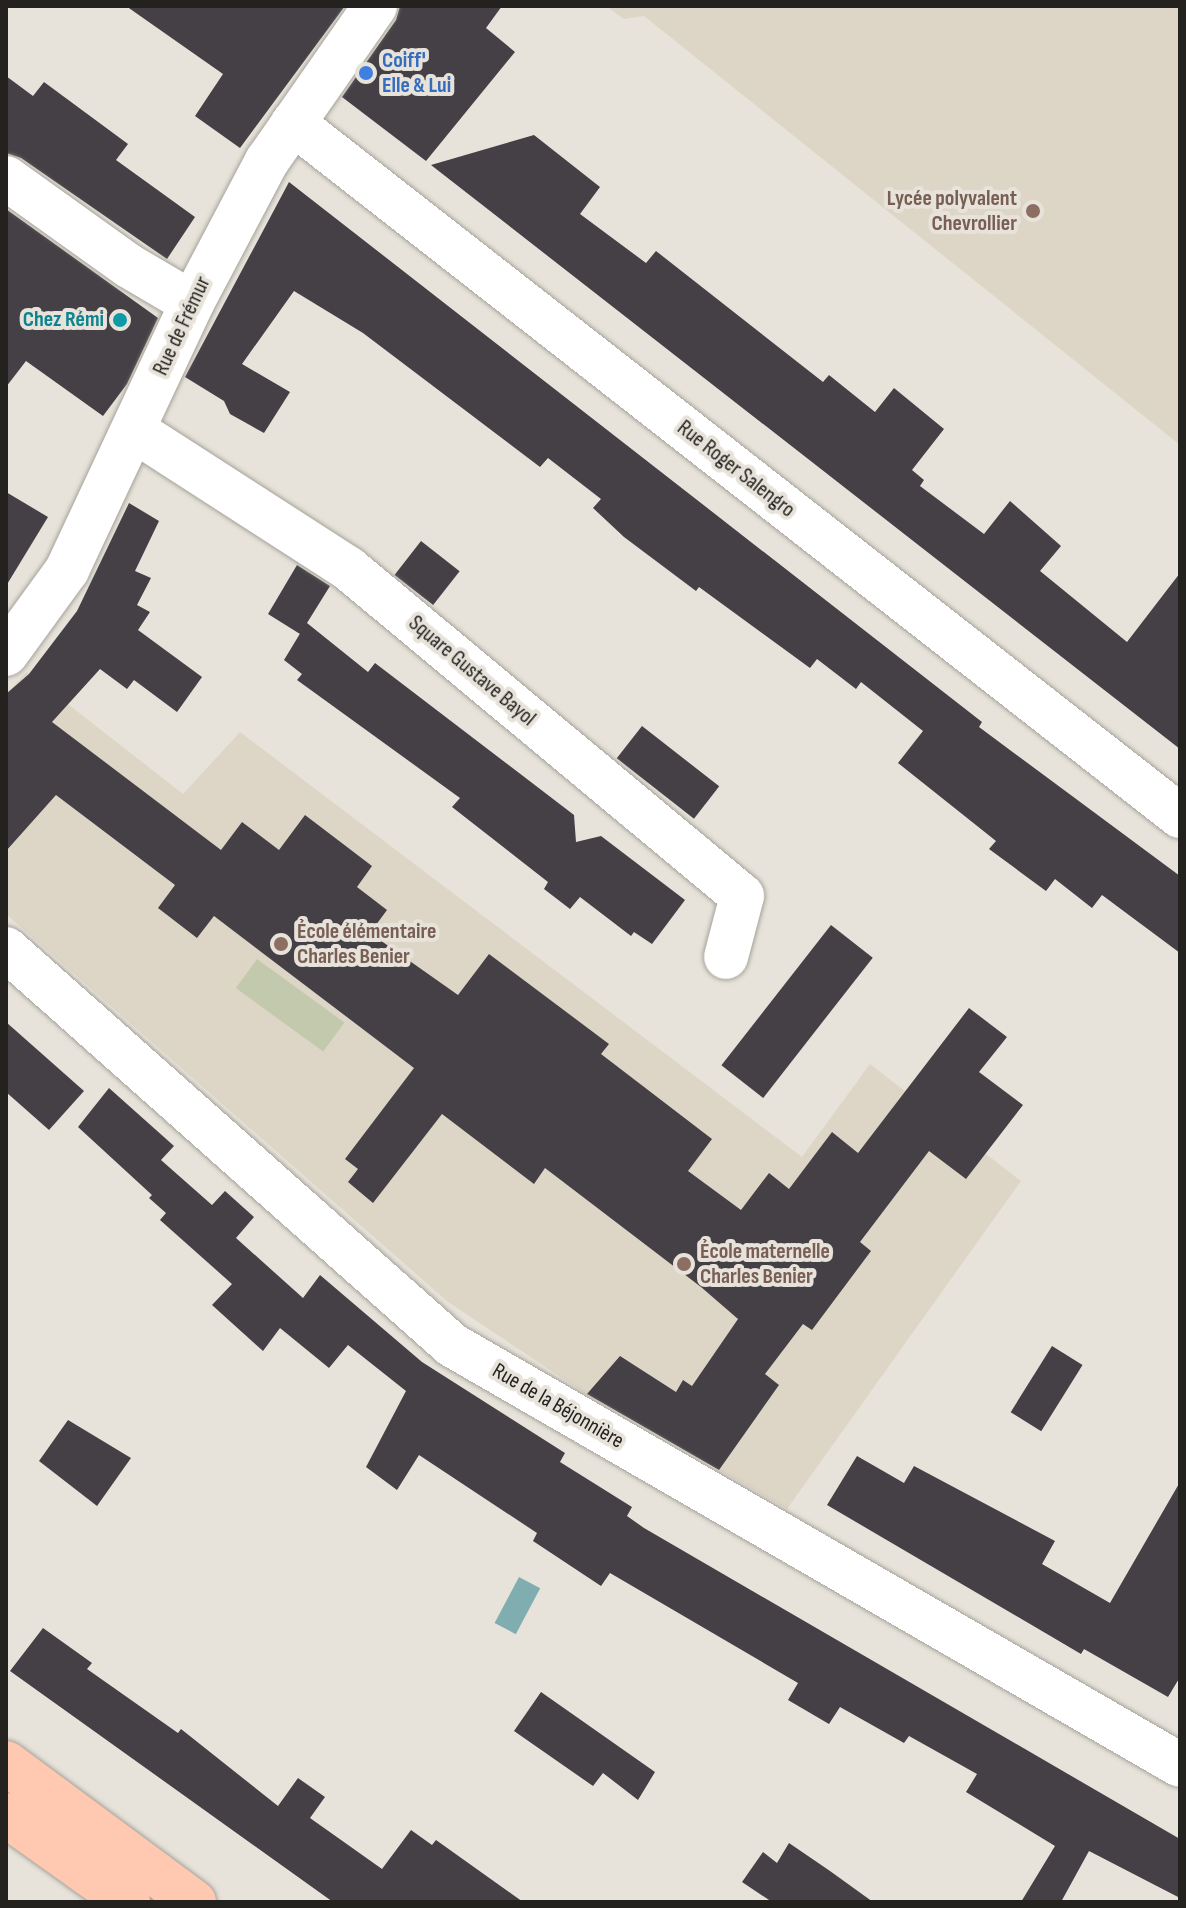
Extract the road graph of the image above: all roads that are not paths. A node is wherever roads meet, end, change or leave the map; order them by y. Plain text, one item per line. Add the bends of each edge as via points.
1 (375, 6) edge
2 (293, 123) junction
3 (6, 178) edge
4 (192, 303) junction
5 (135, 431) junction
6 (6, 654) edge
7 (1180, 816) edge
8 (6, 949) edge
9 (726, 957) dead end
10 (6, 1763) edge
11 (1180, 1765) edge
12 (6, 1815) edge
13 (128, 1902) edge
14 (194, 1902) edge

1 - 2 street, Rue de Frémur
2 - 4 street, Rue de Frémur via 227,232
2 - 7 street, Rue Roger Salengro
3 - 4 street via 129,266
4 - 5 street, Rue de Frémur
5 - 6 street, Rue de Frémur via 67,570
5 - 9 street, Square Gustave Bayol via 349,569 742,896
8 - 11 street, Rue de la Béjonnière via 452,1345
10 - 14 main road
12 - 13 main road

